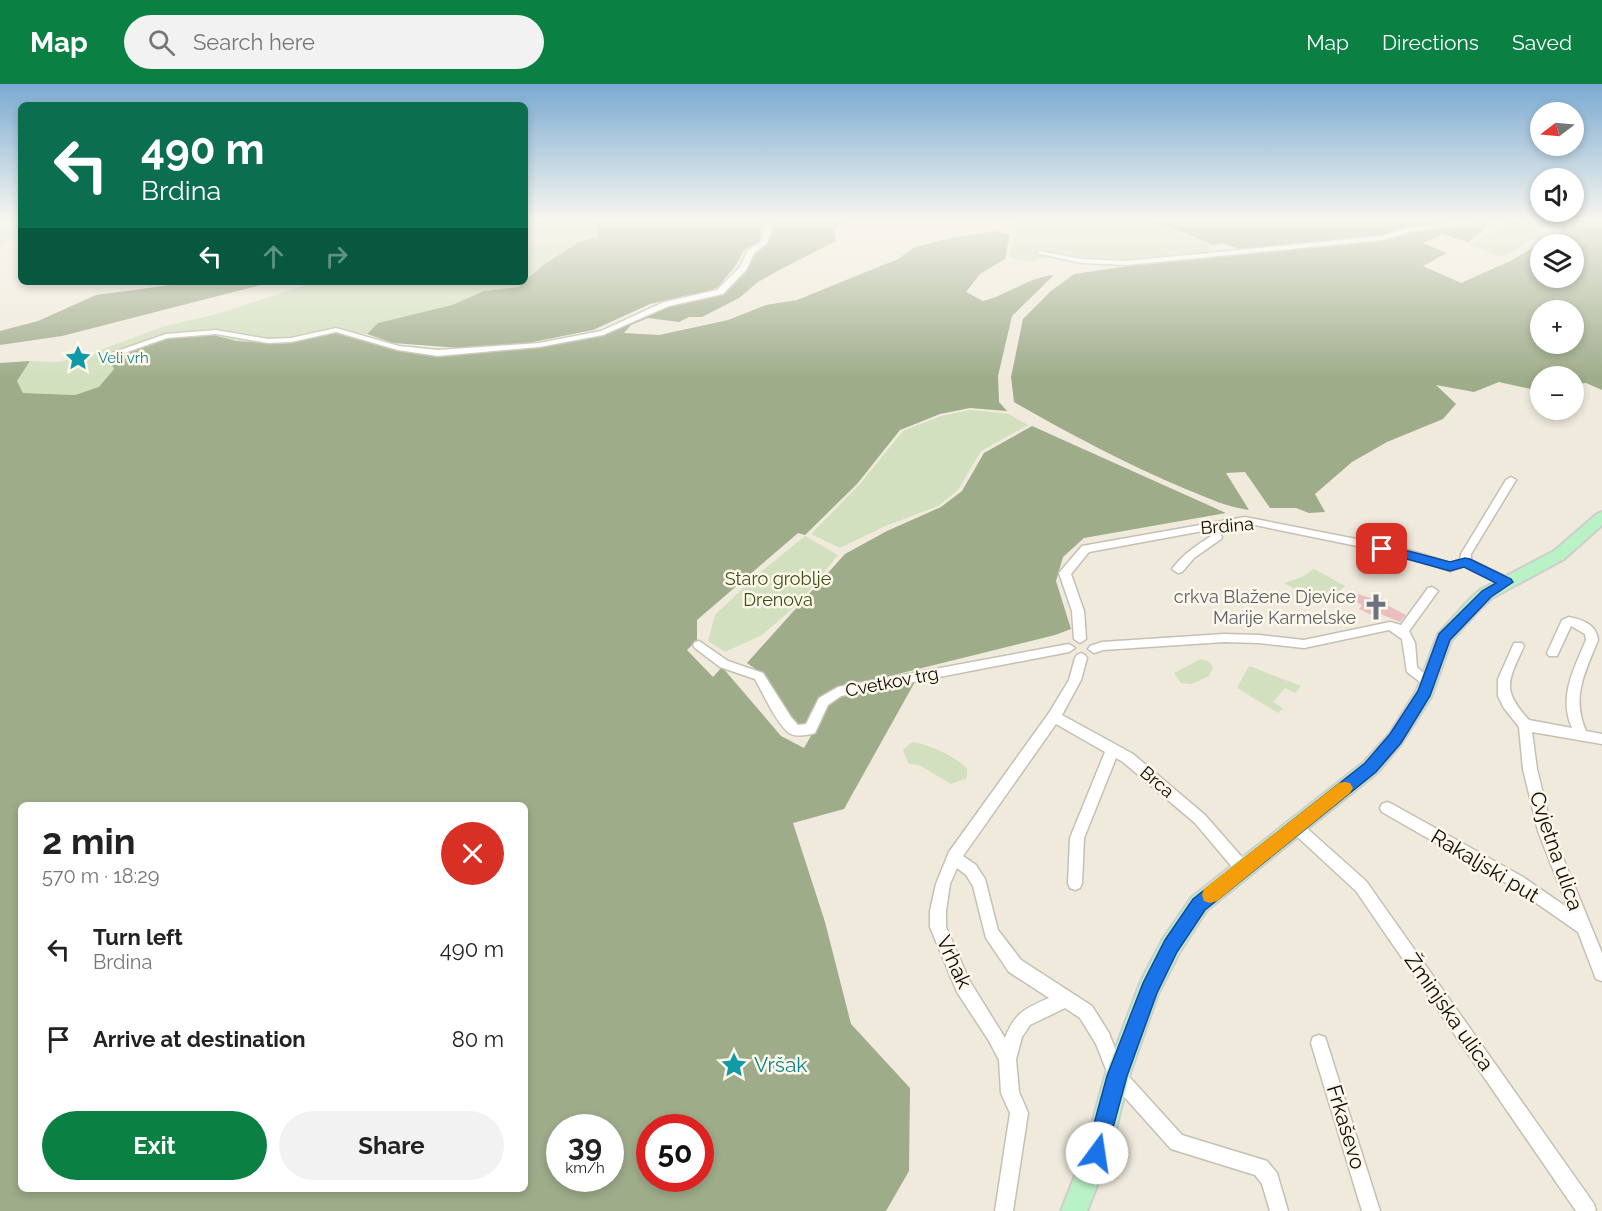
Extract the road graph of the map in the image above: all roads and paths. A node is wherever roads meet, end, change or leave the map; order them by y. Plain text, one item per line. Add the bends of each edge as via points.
1 (737, 274) edge
2 (107, 356) dead end
3 (1511, 480) dead end
4 (1602, 517) edge
5 (1210, 525) junction
6 (1465, 562) junction
7 (1178, 569) dead end
8 (1507, 582) junction
9 (1432, 591) dead end
10 (1402, 631) junction
11 (1080, 639) junction
12 (699, 645) dead end
13 (1518, 646) dead end
14 (1069, 648) junction
15 (1094, 649) junction
16 (1552, 653) dead end
17 (1081, 658) junction
18 (1428, 683) junction
19 (1054, 717) junction
20 (1525, 725) junction
21 (1581, 734) junction
22 (1602, 739) edge
23 (1112, 750) junction
24 (1387, 808) dead end
25 (1296, 827) junction
26 (954, 857) junction
27 (1244, 869) junction
28 (1075, 883) dead end
29 (1582, 926) junction
30 (1602, 973) edge
31 (1064, 1000) junction
32 (1319, 1043) dead end
33 (1006, 1059) junction
34 (1117, 1076) junction
35 (1590, 1210) edge
36 (1004, 1211) edge
37 (1074, 1211) edge
38 (1279, 1211) edge
39 (1371, 1211) edge

1 - 2 street via 720,292 658,307 614,330 539,345 438,353 398,348 336,330 268,341 216,332 166,336
3 - 6 street via 1466,554
4 - 8 main road via 1559,555
5 - 6 street, Brdina via 1245,520 1402,552 1450,567
5 - 7 street via 1217,537 1190,555
5 - 11 street, Brdina via 1086,549 1065,573 1078,611
6 - 8 street, Brdina
8 - 18 main road via 1486,594 1444,638
9 - 10 street
10 - 15 street via 1380,626 1304,644 1224,638
10 - 18 street via 1411,646 1411,669
11 - 14 street, Cvetkov trg via 1071,642
11 - 15 street
12 - 14 street, Cvetkov trg via 724,664 759,676 795,730 810,729 822,702 838,692
13 - 20 street via 1502,688 1513,712
14 - 17 street
15 - 17 street via 1093,655
16 - 21 street via 1569,621 1592,634 1570,698
17 - 19 street via 1075,680
18 - 25 main road via 1404,727 1371,767
19 - 23 street, Brca
19 - 26 street
20 - 21 street
20 - 29 street, Cvjetna ulica via 1530,769 1545,831
21 - 22 street
23 - 27 street, Brca via 1128,758 1200,819
23 - 28 street via 1077,838
24 - 29 street, Rakaljski put via 1518,882
25 - 27 main road
25 - 35 street, Žminjska ulica via 1361,886
26 - 31 street via 971,870 980,884 991,933 1015,966
26 - 33 street, Vrhak via 943,884 938,927 963,987 996,1035
27 - 34 main road via 1199,904 1171,946 1149,989
29 - 30 street, Cvjetna ulica
31 - 33 street, Vrhak via 1024,1017 1013,1035
31 - 34 street via 1086,1012 1104,1039
32 - 39 street, Frkaševo
33 - 36 street, Vrhak via 1011,1093 1019,1113
34 - 37 main road via 1097,1153
34 - 38 street via 1177,1143 1261,1167 1270,1180

